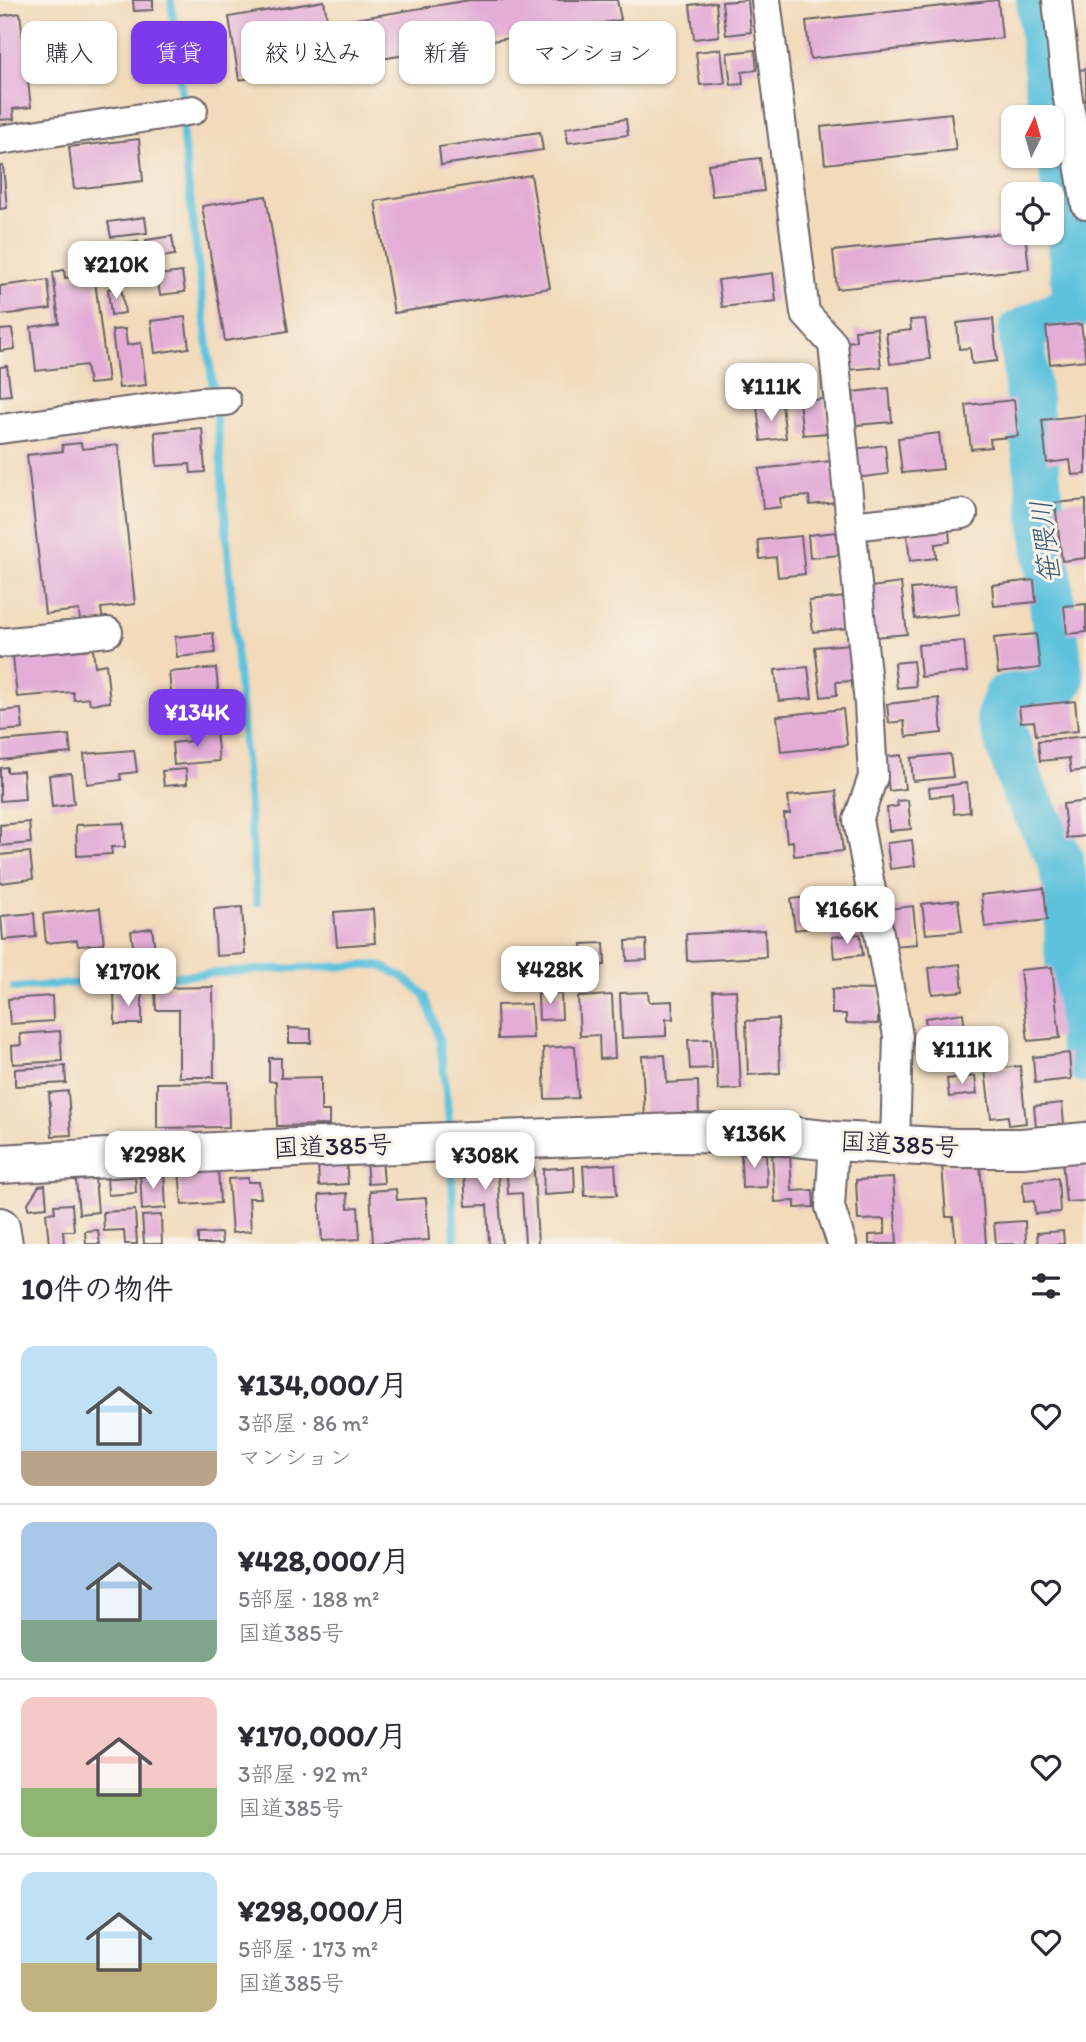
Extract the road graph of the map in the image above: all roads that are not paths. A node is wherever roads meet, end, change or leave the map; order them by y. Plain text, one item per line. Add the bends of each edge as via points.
1 (766, 0) edge
2 (1058, 0) edge
3 (180, 112) dead end
4 (0, 140) edge
5 (1086, 205) edge
6 (213, 402) dead end
7 (0, 429) edge
8 (963, 514) dead end
9 (851, 526) junction
10 (107, 632) dead end
11 (0, 643) edge
12 (834, 1141) junction
13 (1086, 1142) edge
14 (895, 1145) junction
15 (0, 1164) edge
16 (0, 1227) edge
17 (3, 1244) edge
18 (842, 1244) edge

1 - 9 street via 805,313 833,344
2 - 5 street via 1066,93
3 - 4 street
6 - 7 street
8 - 9 street
9 - 14 street via 873,777 858,820 898,1036
10 - 11 street
12 - 14 highway, 国道385号
12 - 15 highway, 国道385号 via 767,1134 678,1133
12 - 18 street via 830,1207
13 - 14 highway, 国道385号 via 1022,1148
16 - 17 highway

